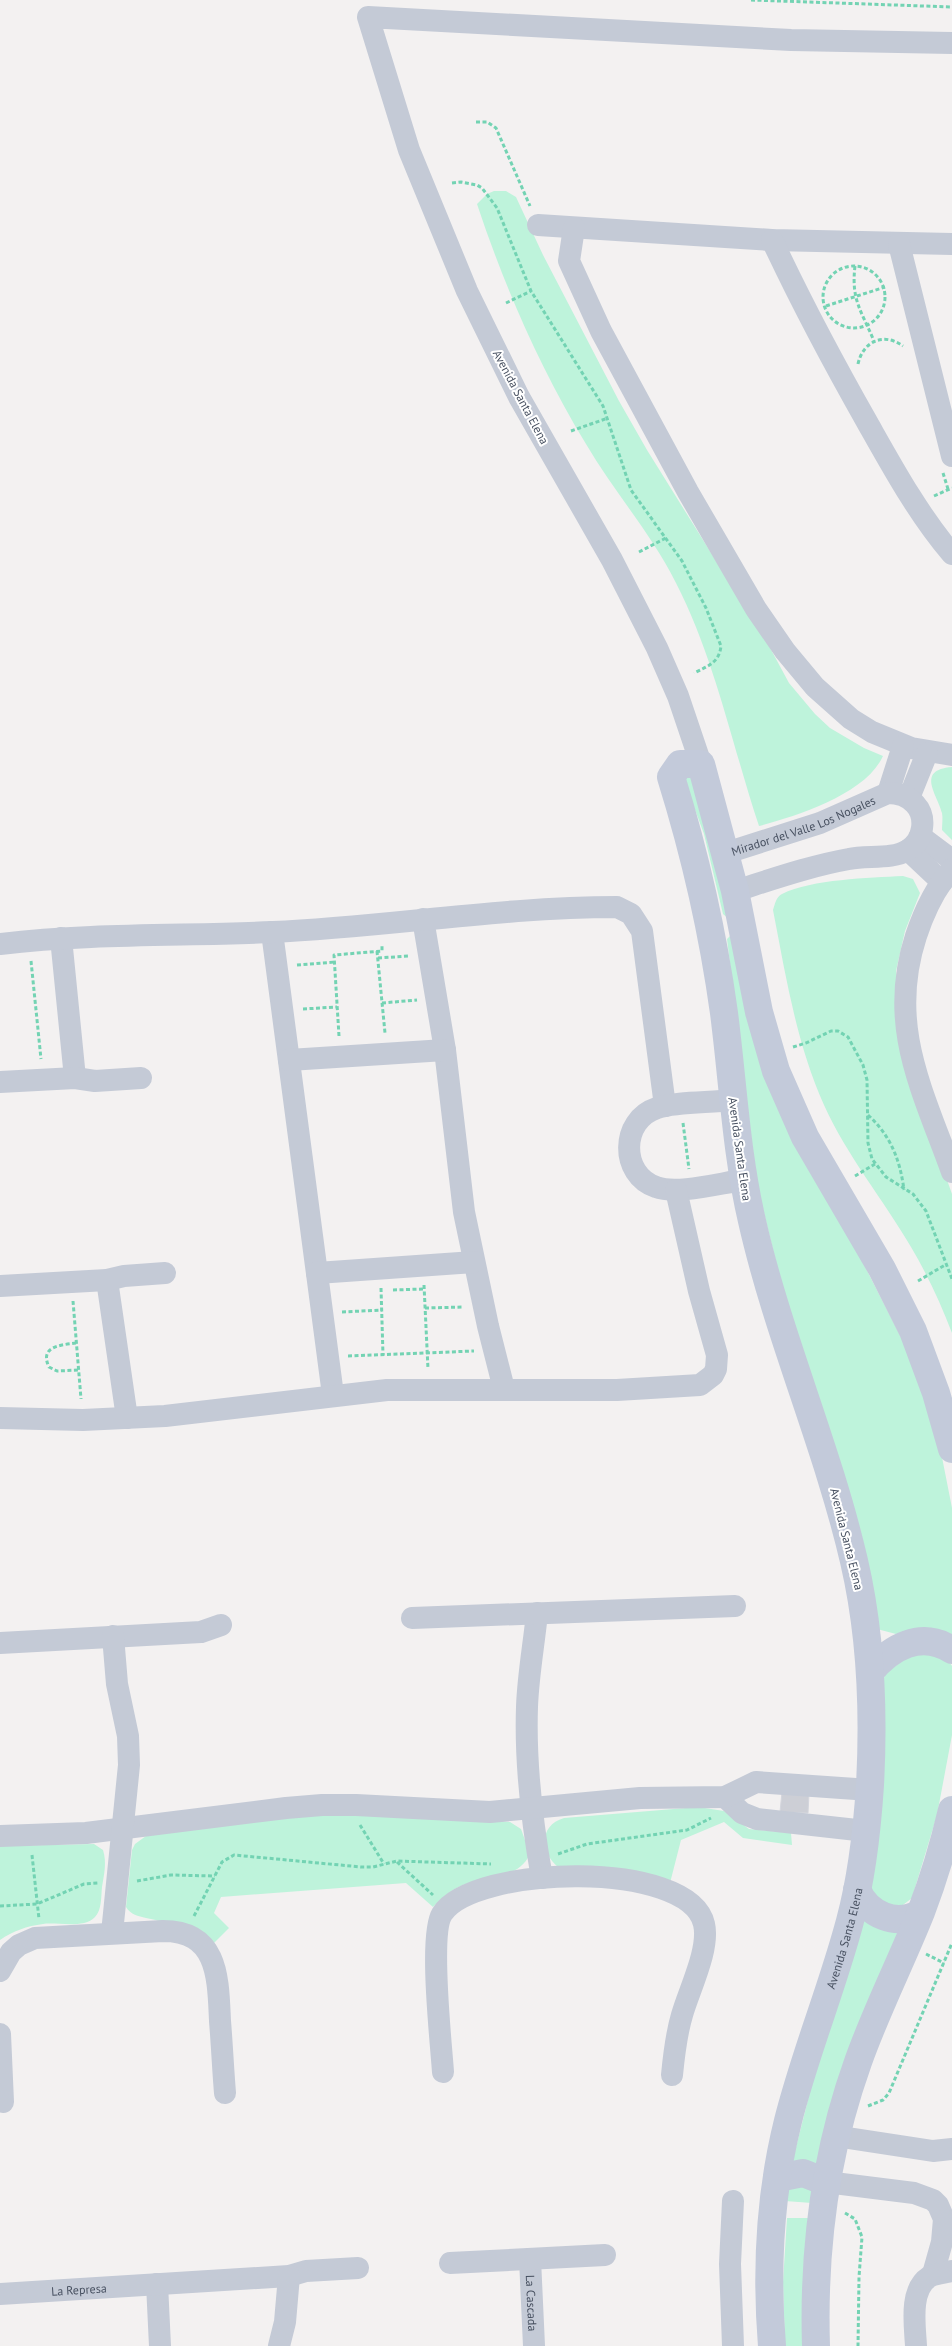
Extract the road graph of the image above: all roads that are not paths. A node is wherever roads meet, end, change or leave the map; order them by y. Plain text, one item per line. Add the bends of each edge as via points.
1 (952, 43) edge
2 (538, 225) road end
3 (574, 228) junction
4 (772, 240) junction
5 (899, 244) junction
6 (952, 244) edge
7 (947, 463) edge
8 (952, 554) edge
9 (904, 746) junction
10 (927, 753) junction
11 (952, 755) edge
12 (701, 764) junction
13 (898, 796) junction
14 (914, 843) junction
15 (726, 853) junction
16 (952, 860) edge
17 (947, 876) edge
18 (735, 891) junction
19 (423, 920) junction
20 (272, 932) junction
21 (61, 938) junction
22 (0, 944) edge
23 (446, 1050) junction
24 (289, 1060) junction
25 (75, 1078) junction
26 (141, 1078) dead end
27 (0, 1082) edge
28 (732, 1100) junction
29 (673, 1106) junction
30 (952, 1172) edge
31 (743, 1180) junction
32 (683, 1188) junction
33 (474, 1262) junction
34 (165, 1273) dead end
35 (317, 1273) junction
36 (107, 1280) junction
37 (0, 1286) edge
38 (504, 1389) junction
39 (333, 1395) junction
40 (0, 1418) edge
41 (127, 1418) junction
42 (952, 1449) edge
43 (735, 1606) dead end
44 (537, 1613) junction
45 (412, 1618) dead end
46 (221, 1625) dead end
47 (114, 1636) junction
48 (0, 1643) edge
49 (952, 1650) edge
50 (870, 1672) junction
51 (870, 1790) junction
52 (725, 1797) junction
53 (532, 1808) junction
54 (952, 1810) edge
55 (121, 1829) junction
56 (866, 1831) junction
57 (0, 1836) edge
58 (540, 1870) junction
59 (857, 1890) junction
60 (920, 1912) junction
61 (112, 1933) junction
62 (0, 1971) edge
63 (0, 2034) edge
64 (443, 2072) dead end
65 (672, 2074) dead end
66 (225, 2093) dead end
67 (3, 2102) dead end
68 (835, 2136) junction
69 (952, 2149) edge
70 (778, 2178) junction
71 (826, 2182) junction
72 (733, 2201) dead end
73 (605, 2255) dead end
74 (530, 2259) junction
75 (450, 2263) dead end
76 (358, 2268) dead end
77 (943, 2273) edge
78 (289, 2276) junction
79 (157, 2284) junction
80 (0, 2294) edge
81 (160, 2346) edge
82 (279, 2346) edge
83 (534, 2346) edge
84 (732, 2346) edge
85 (772, 2346) edge
86 (816, 2346) edge
87 (916, 2346) edge

1 - 12 street, Avenida Santa Elena via 791,40 368,17 409,150 467,291 519,397 612,560 653,640 678,696
2 - 3 street
3 - 4 street
3 - 9 street via 569,261 601,331 688,492 770,632 832,703 872,732
4 - 5 street
4 - 8 street via 816,310 896,473 924,518
5 - 6 street
5 - 7 street
9 - 10 street
9 - 13 street
10 - 11 street
10 - 13 street
12 - 15 street, Avenida Santa Elena
12 - 28 street, Avenida Santa Elena via 680,764 671,777 702,886 723,1010
13 - 14 street via 920,813 923,821
13 - 15 street, Mirador del Valle Los Nogales
14 - 16 street
14 - 17 street
14 - 18 street via 891,855 851,858
15 - 18 street, Avenida Santa Elena
17 - 30 street via 928,904 912,948 904,986 904,1016 918,1076
18 - 42 street, Avenida Santa Elena via 759,1012 776,1071 805,1137 882,1269 913,1331
19 - 20 street
19 - 23 street
19 - 29 street via 608,907 631,914 642,931
20 - 21 street
20 - 24 street
21 - 22 street
21 - 25 street
23 - 24 street
23 - 33 street via 457,1163
24 - 35 street
25 - 26 street via 95,1081
25 - 27 street
28 - 29 street
28 - 31 street, Avenida Santa Elena
29 - 32 street via 649,1112 640,1119 634,1128 629,1149 635,1170 648,1183 664,1190
31 - 32 street
31 - 50 street, Avenida Santa Elena via 769,1287 846,1526 862,1602
32 - 38 street via 696,1282 717,1355 713,1375 693,1386 617,1390
33 - 35 street
33 - 38 street
34 - 36 street
35 - 39 street
36 - 37 street
36 - 41 street
38 - 39 street via 387,1390
39 - 41 street
40 - 41 street
43 - 44 street
44 - 45 street
44 - 53 street via 527,1706
46 - 47 street via 201,1632
47 - 48 street
47 - 55 street via 117,1684 128,1736 129,1765
49 - 50 street via 928,1641 906,1643 888,1654
50 - 51 street, Avenida Santa Elena
51 - 52 street via 764,1782 749,1784
51 - 56 street, Avenida Santa Elena
52 - 53 street via 640,1798
52 - 56 street via 742,1813 757,1818
53 - 55 street via 456,1812 348,1805 286,1808
53 - 58 street
54 - 60 street
55 - 57 street
55 - 61 street
56 - 59 street, Avenida Santa Elena
58 - 64 street via 474,1892 447,1907 439,1921 436,1938
58 - 65 street via 650,1885 682,1897 700,1914 705,1932 702,1950 676,2039
59 - 60 street via 868,1907 885,1917 902,1919
59 - 70 street, Avenida Santa Elena via 827,1999 795,2096
60 - 68 street via 871,2027
61 - 62 street via 42,1937 19,1945
61 - 66 street via 174,1931 185,1934 205,1948 216,1969
63 - 67 street
68 - 69 street via 933,2151
68 - 71 street
70 - 71 street via 803,2173
70 - 85 street, Avenida Santa Elena via 771,2247
71 - 77 street via 914,2193 933,2200 944,2219
71 - 86 street via 816,2276
72 - 84 street via 730,2264
73 - 74 street, La Cascada
74 - 75 street, La Cascada
74 - 83 street, La Cascada
76 - 78 street, La Represa via 306,2271
77 - 87 street via 923,2282 918,2293 915,2306
78 - 79 street, La Represa
78 - 82 street
79 - 80 street, La Represa
79 - 81 street

